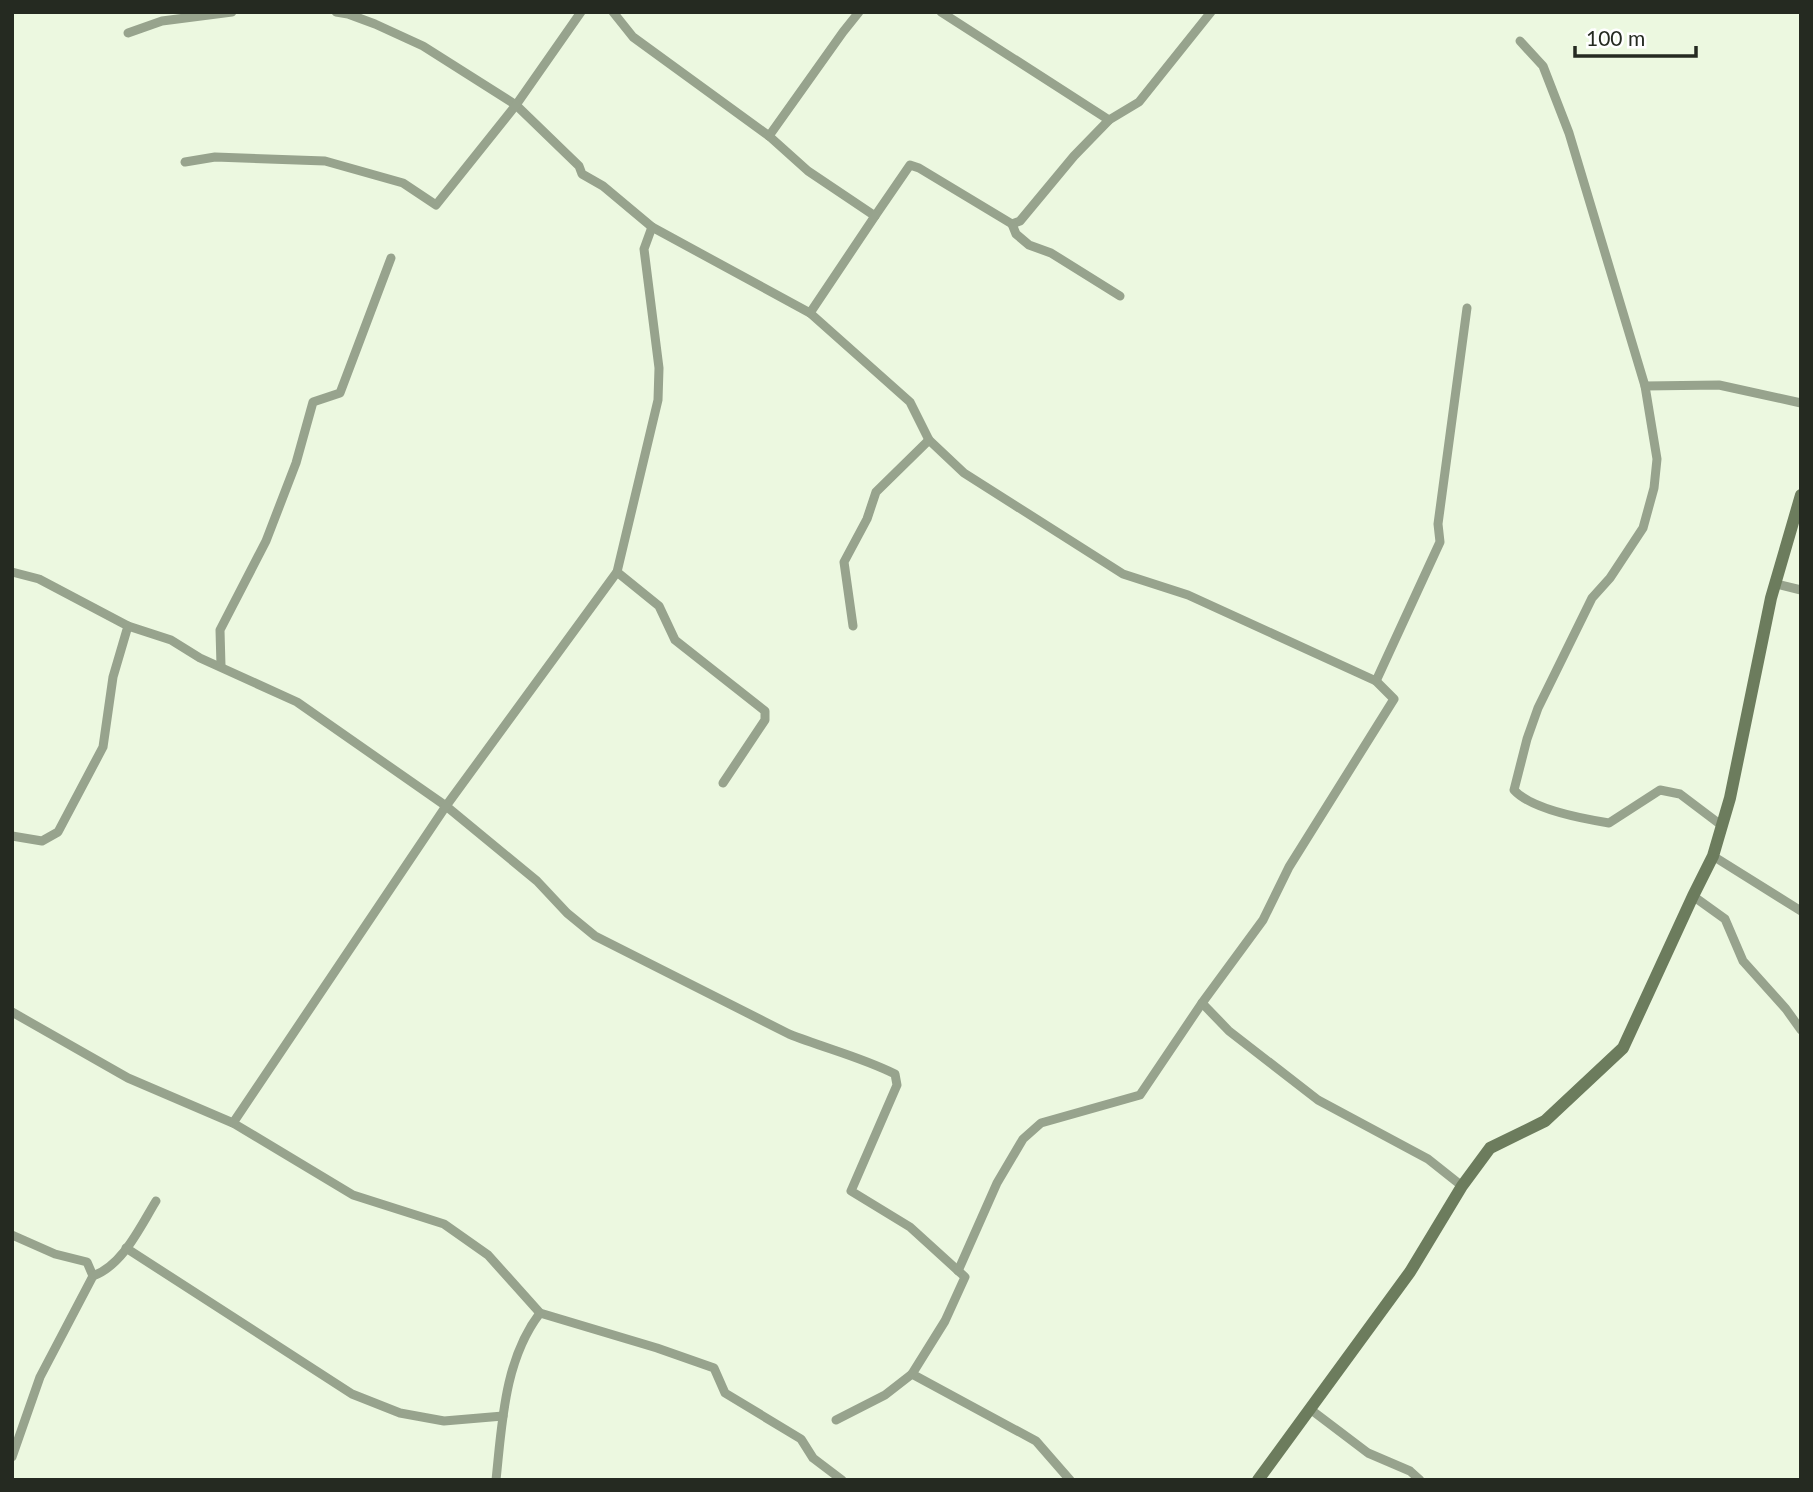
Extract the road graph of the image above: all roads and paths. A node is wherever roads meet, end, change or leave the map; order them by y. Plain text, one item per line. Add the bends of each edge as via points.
1 (232, 12) edge
2 (336, 12) edge
3 (580, 12) edge
4 (613, 12) edge
5 (859, 12) edge
6 (941, 12) edge
7 (1211, 12) edge
8 (196, 14) edge
9 (128, 33) dead end
10 (1520, 41) dead end
11 (516, 105) junction
12 (1109, 121) junction
13 (769, 136) junction
14 (185, 162) dead end
15 (875, 216) junction
16 (1012, 224) junction
17 (652, 227) junction
18 (391, 258) dead end
19 (1120, 296) dead end
20 (1467, 308) dead end
21 (810, 313) junction
22 (1645, 386) junction
23 (1801, 403) edge
24 (929, 440) junction
25 (1801, 495) edge
26 (12, 572) edge
27 (617, 572) junction
28 (1776, 584) junction
29 (1801, 590) edge
30 (128, 626) junction
31 (853, 626) dead end
32 (221, 666) junction
33 (1376, 681) junction
34 (723, 783) dead end
35 (446, 806) junction
36 (1721, 825) junction
37 (12, 836) edge
38 (1713, 856) junction
39 (1693, 895) junction
40 (1801, 911) edge
41 (1202, 1003) junction
42 (12, 1012) edge
43 (1801, 1030) edge
44 (233, 1123) junction
45 (1462, 1186) junction
46 (156, 1201) dead end
47 (12, 1235) edge
48 (126, 1248) junction
49 (958, 1271) junction
50 (93, 1276) junction
51 (540, 1313) junction
52 (912, 1374) junction
53 (1310, 1409) junction
54 (503, 1416) junction
55 (836, 1420) dead end
56 (12, 1457) edge
57 (496, 1480) edge
58 (842, 1480) edge
59 (1070, 1480) edge
60 (1258, 1480) edge
61 (1420, 1480) edge

1 - 8 street
2 - 11 street via 423,46
3 - 11 street
4 - 13 street via 633,37
5 - 13 street
6 - 12 street
7 - 12 street via 1139,102
8 - 9 street
10 - 22 street via 1543,66 1563,117
11 - 14 street via 436,205 403,183 325,161 215,157
11 - 17 street via 582,174
12 - 16 street via 1037,203
13 - 15 street via 808,170
15 - 16 street via 910,165
15 - 21 street
16 - 19 street via 1029,244
17 - 21 street
17 - 27 street via 644,248 659,368 658,400
18 - 32 street via 340,393 313,402 296,463 265,541 220,630
20 - 33 street via 1438,524 1440,542
21 - 24 street via 910,402
22 - 23 street via 1719,385
22 - 36 street via 1657,459 1643,528 1592,598 1538,708 1514,790 1544,807 1609,823 1660,790 1680,794
24 - 31 street via 876,492 844,562
24 - 33 street via 964,473 1123,575 1188,595
25 - 28 street
26 - 30 street via 39,579
27 - 34 street via 659,606 675,640 765,710 765,720
27 - 35 street
28 - 29 street
28 - 36 street
30 - 32 street via 171,640
30 - 37 street via 113,677 103,747 58,832 42,841
32 - 35 street via 297,702
33 - 41 street via 1394,699 1289,867 1263,920
35 - 44 street
35 - 49 street via 595,936 789,1034 895,1074 897,1085 851,1191 910,1227
36 - 38 street
38 - 39 street
38 - 40 street
39 - 43 street via 1725,919 1743,961
39 - 45 street via 1623,1048 1545,1121 1490,1148
41 - 45 street via 1229,1031 1318,1100 1428,1159
41 - 49 street via 1140,1096 1041,1124 1023,1139 997,1183
42 - 44 street via 128,1078
44 - 51 street via 353,1195 444,1224 488,1255
45 - 53 street via 1410,1272
46 - 48 street
47 - 50 street via 87,1262
48 - 50 street via 106,1271
48 - 54 street via 352,1394 400,1413 444,1421
49 - 52 street via 965,1277 945,1321
50 - 56 street via 40,1377
51 - 54 street via 526,1332
51 - 58 street via 714,1368 725,1393 802,1439 813,1458
52 - 55 street via 885,1395
52 - 59 street via 1037,1441
53 - 60 street
53 - 61 street via 1368,1453
54 - 57 street

